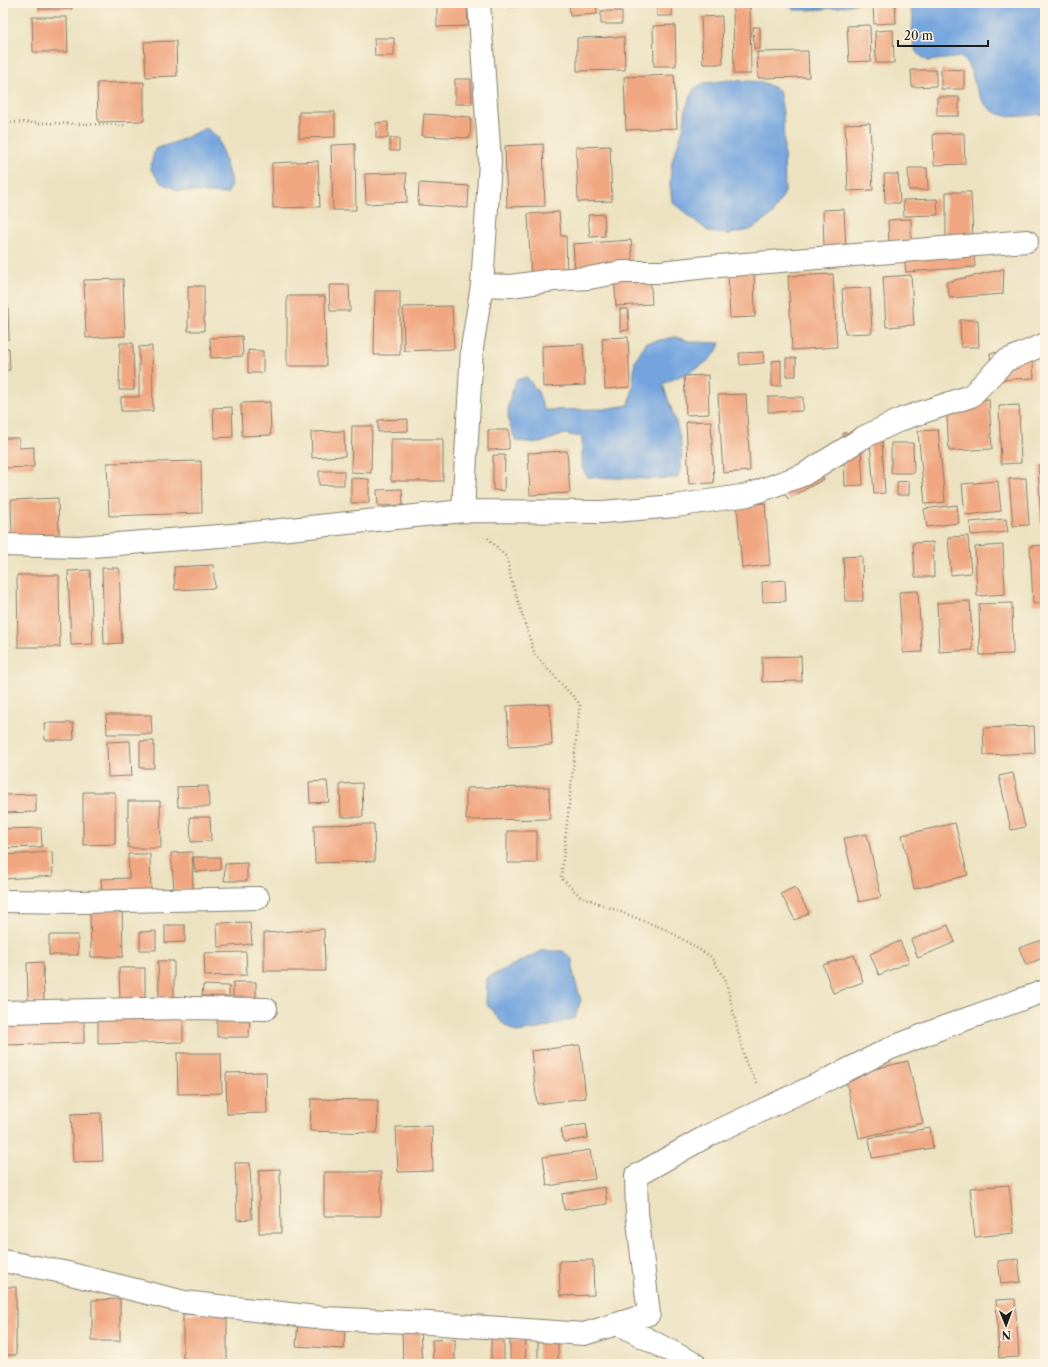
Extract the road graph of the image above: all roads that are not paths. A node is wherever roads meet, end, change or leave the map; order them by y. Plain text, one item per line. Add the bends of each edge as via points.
1 (479, 3) edge
2 (1027, 241) dead end
3 (482, 285) junction
4 (1045, 344) edge
5 (463, 511) junction
6 (3, 545) edge
7 (258, 898) dead end
8 (3, 901) edge
9 (1042, 992) dead end
10 (266, 1009) dead end
11 (3, 1012) edge
12 (3, 1261) edge
13 (619, 1324) junction
14 (694, 1364) edge

1 - 3 street via 490,162
2 - 3 street via 661,272 622,272 512,286
3 - 5 street via 472,348
4 - 5 street via 1005,360 971,396 902,419 864,437 803,475 748,495 675,506 602,512
5 - 6 street via 210,537 79,546
7 - 8 street
9 - 13 street via 891,1048 707,1136 636,1176 637,1213 649,1314
10 - 11 street
12 - 13 street via 63,1272 184,1302 325,1318 584,1334
13 - 14 street

